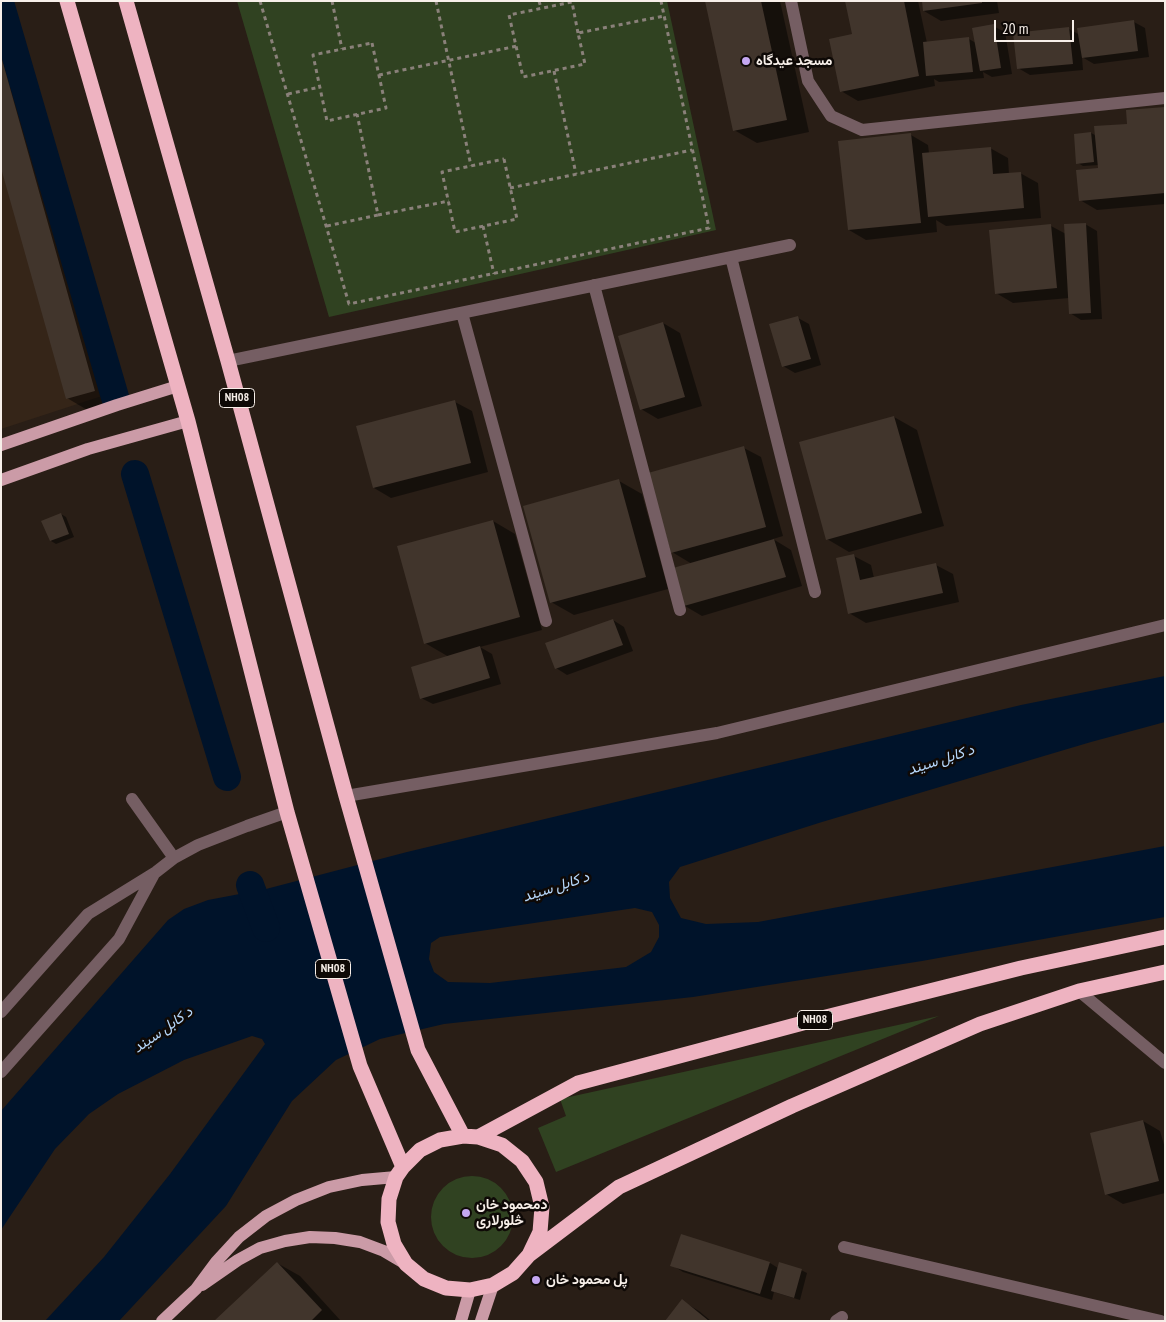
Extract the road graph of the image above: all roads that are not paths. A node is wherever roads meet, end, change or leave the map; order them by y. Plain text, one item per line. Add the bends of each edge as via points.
1 (67, 1) edge
2 (126, 1) edge
3 (791, 1) edge
4 (1165, 98) edge
5 (790, 245) dead end
6 (731, 257) junction
7 (594, 285) junction
8 (462, 313) junction
9 (228, 361) junction
10 (178, 386) junction
11 (188, 421) junction
12 (1, 445) edge
13 (1, 480) edge
14 (815, 592) dead end
15 (680, 610) dead end
16 (546, 621) dead end
17 (1165, 626) edge
18 (346, 796) junction
19 (132, 799) dead end
20 (288, 812) junction
21 (174, 858) junction
22 (156, 872) junction
23 (1165, 937) edge
24 (1165, 972) edge
25 (1079, 991) junction
26 (1, 1012) edge
27 (1165, 1063) edge
28 (1, 1072) edge
29 (470, 1136) junction
30 (400, 1172) junction
31 (844, 1247) dead end
32 (529, 1255) junction
33 (406, 1264) junction
34 (493, 1285) junction
35 (196, 1288) junction
36 (470, 1290) junction
37 (162, 1321) edge
38 (461, 1321) edge
39 (481, 1321) edge
40 (1161, 1321) edge

1 - 10 highway, NH08
2 - 9 highway, NH08
3 - 4 street via 808,82 831,116 862,130
5 - 6 street
6 - 7 street
6 - 14 street
7 - 8 street
7 - 15 street
8 - 9 street
8 - 16 street
9 - 18 highway, NH08
10 - 11 highway, NH08
10 - 12 main road
11 - 13 main road via 88,449
11 - 20 highway, NH08
17 - 18 street via 717,733
18 - 29 highway, NH08 via 418,1050
19 - 21 street
20 - 21 street via 214,838
20 - 30 highway, NH08 via 360,1066
21 - 22 street
22 - 26 street via 88,914
22 - 28 street via 119,938
23 - 29 highway, NH08 via 1011,970 578,1083
24 - 25 highway, NH08
25 - 27 street
25 - 32 highway, NH08 via 980,1024 792,1106 619,1187
29 - 30 highway, NH08 via 440,1140 420,1150
29 - 32 highway, NH08 via 502,1145 522,1161 536,1182 542,1207 540,1232
30 - 33 highway, NH08 via 389,1199 388,1222 394,1244
30 - 35 main road via 329,1187 266,1216 240,1237
31 - 40 street
32 - 34 highway, NH08 via 513,1273
33 - 35 main road via 360,1242 310,1237 260,1248
33 - 36 highway, NH08 via 424,1279 446,1288
34 - 36 highway, NH08
34 - 39 main road
35 - 37 main road
36 - 38 main road

